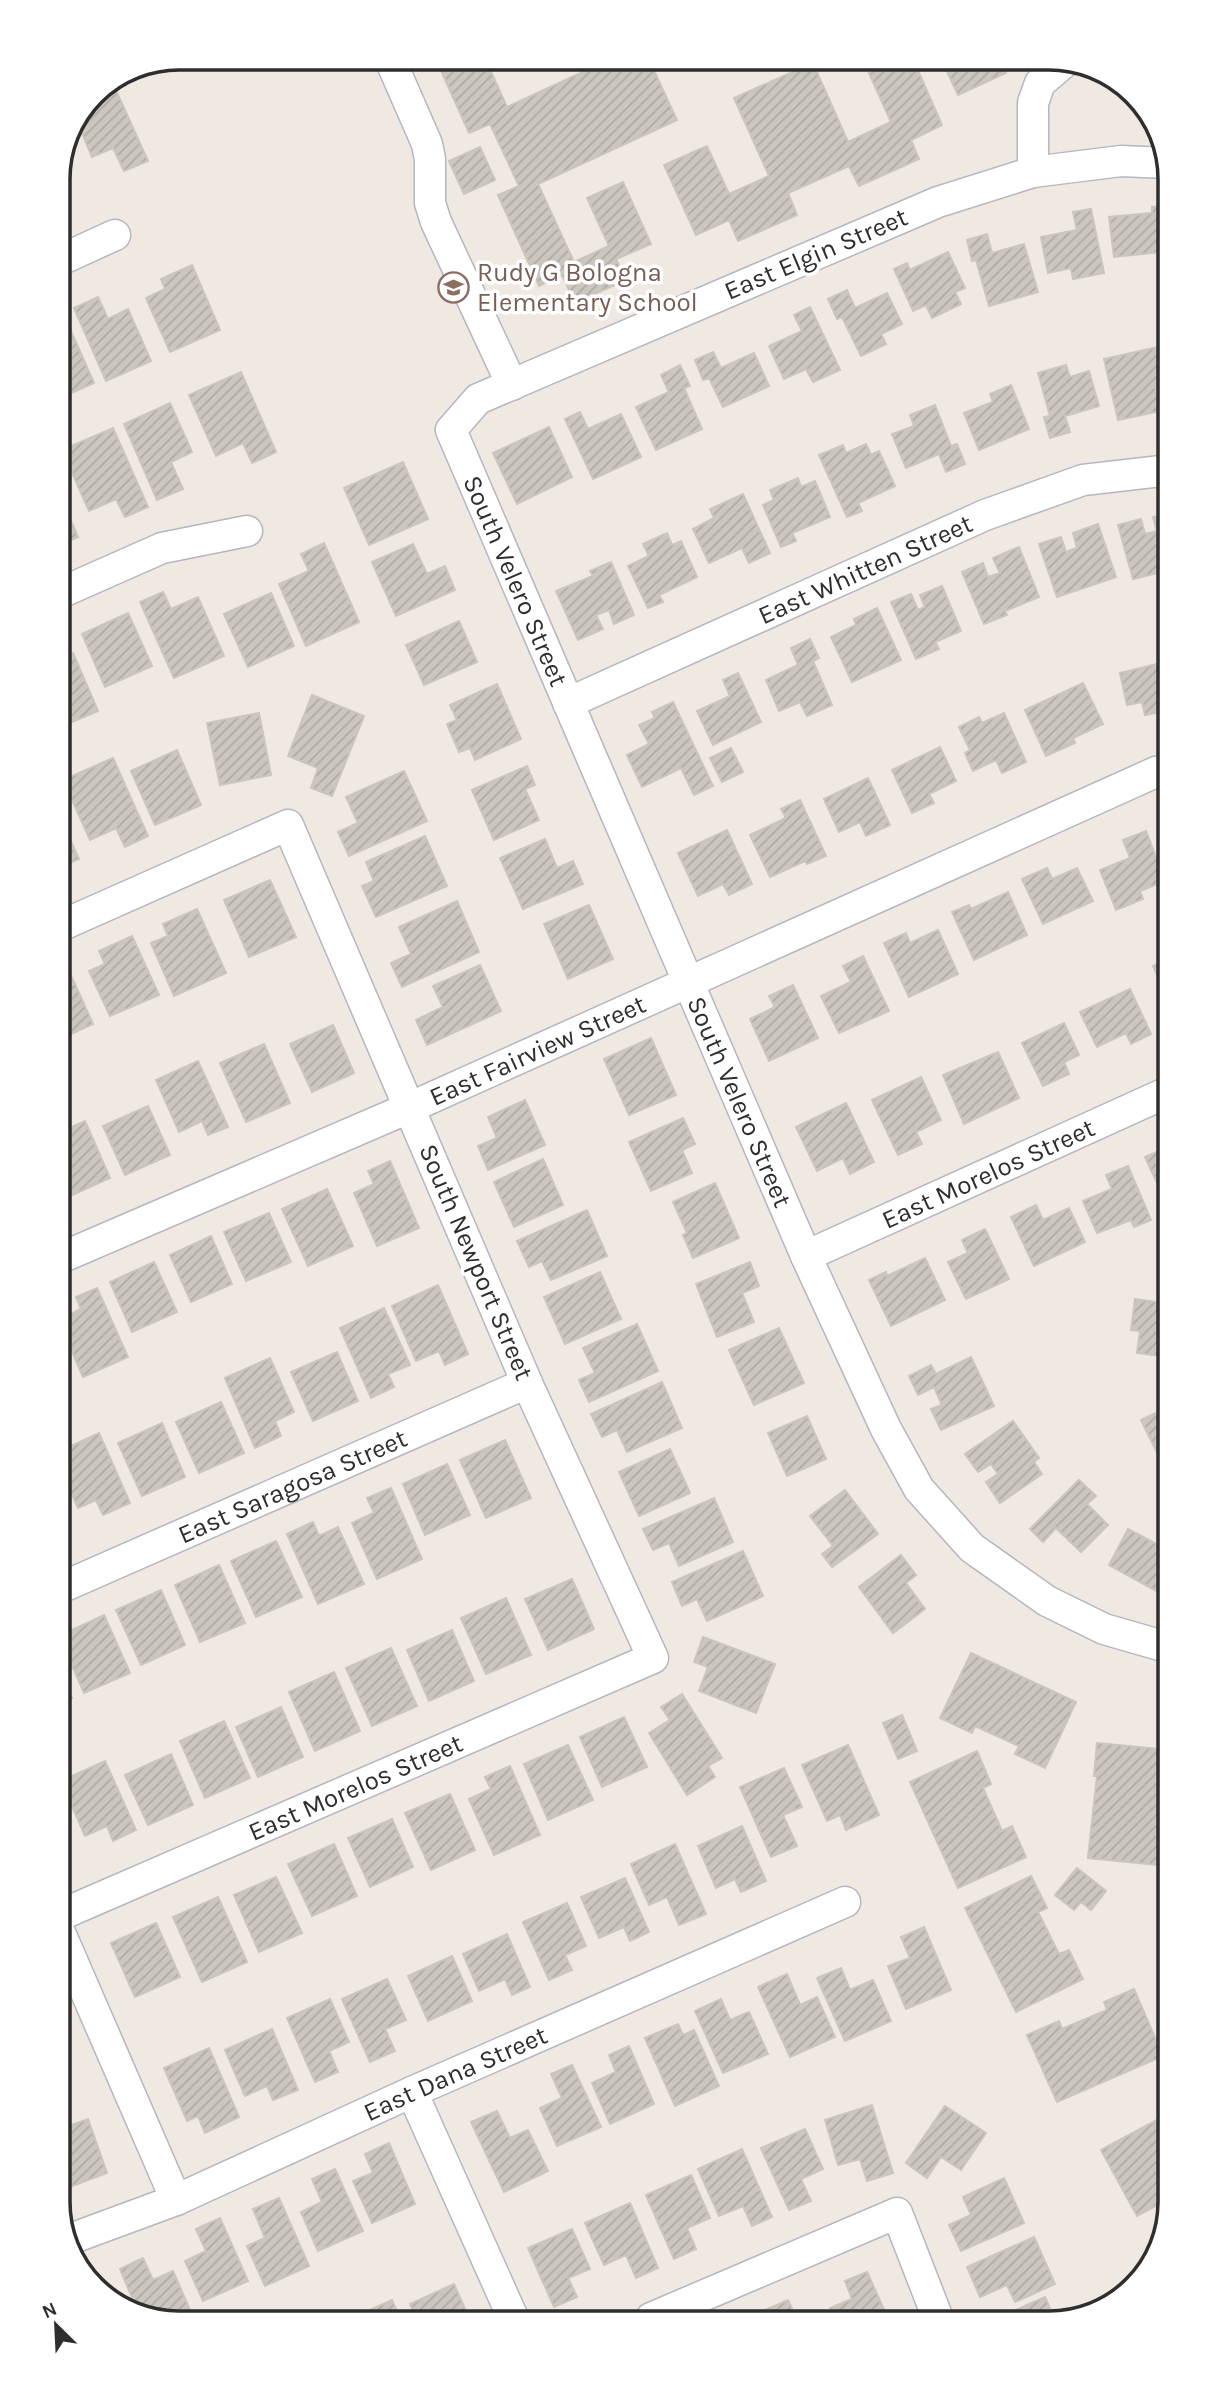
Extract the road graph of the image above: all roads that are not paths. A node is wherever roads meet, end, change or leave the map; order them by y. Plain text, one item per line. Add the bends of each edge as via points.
1 (395, 70) edge
2 (1055, 70) edge
3 (1156, 163) edge
4 (1032, 172) junction
5 (115, 235) dead end
6 (70, 256) edge
7 (513, 385) junction
8 (451, 430) joint
9 (1158, 471) edge
10 (247, 531) dead end
11 (70, 589) edge
12 (568, 703) junction
13 (1158, 772) edge
14 (70, 922) edge
15 (687, 981) junction
16 (1158, 1096) edge
17 (411, 1107) junction
18 (70, 1254) edge
19 (806, 1256) junction
20 (527, 1382) junction
21 (70, 1584) edge
22 (1158, 1645) edge
23 (653, 1658) joint
24 (845, 1902) dead end
25 (70, 1911) edge
26 (70, 1956) edge
27 (412, 2092) junction
28 (176, 2200) junction
29 (76, 2237) edge
30 (510, 2311) edge
31 (667, 2311) edge
32 (935, 2311) edge

1 - 7 street via 427,144 430,203 436,222
2 - 4 street via 1040,83 1033,103
3 - 4 street, East Elgin Street via 1121,161
4 - 7 street, East Elgin Street via 938,202
5 - 6 street
7 - 8 street, East Elgin Street via 478,399
8 - 12 street, South Velero Street
9 - 12 street, East Whitten Street via 1083,480 985,515
10 - 11 street via 162,548
12 - 15 street, South Velero Street
13 - 15 street, East Fairview Street
14 - 17 street, South Newport Street via 288,825
15 - 17 street, East Fairview Street
15 - 19 street, South Velero Street
16 - 19 street, East Morelos Street
17 - 18 street, East Fairview Street
17 - 20 street, South Newport Street
19 - 22 street, South Velero Street via 886,1429 919,1489 972,1548 1046,1601 1104,1629
20 - 21 street, East Saragosa Street
20 - 23 street, South Newport Street
23 - 25 street, East Morelos Street
24 - 27 street, East Dana Street
26 - 28 street
27 - 28 street, East Dana Street
27 - 30 street
28 - 29 street, East Dana Street
31 - 32 street via 897,2213

